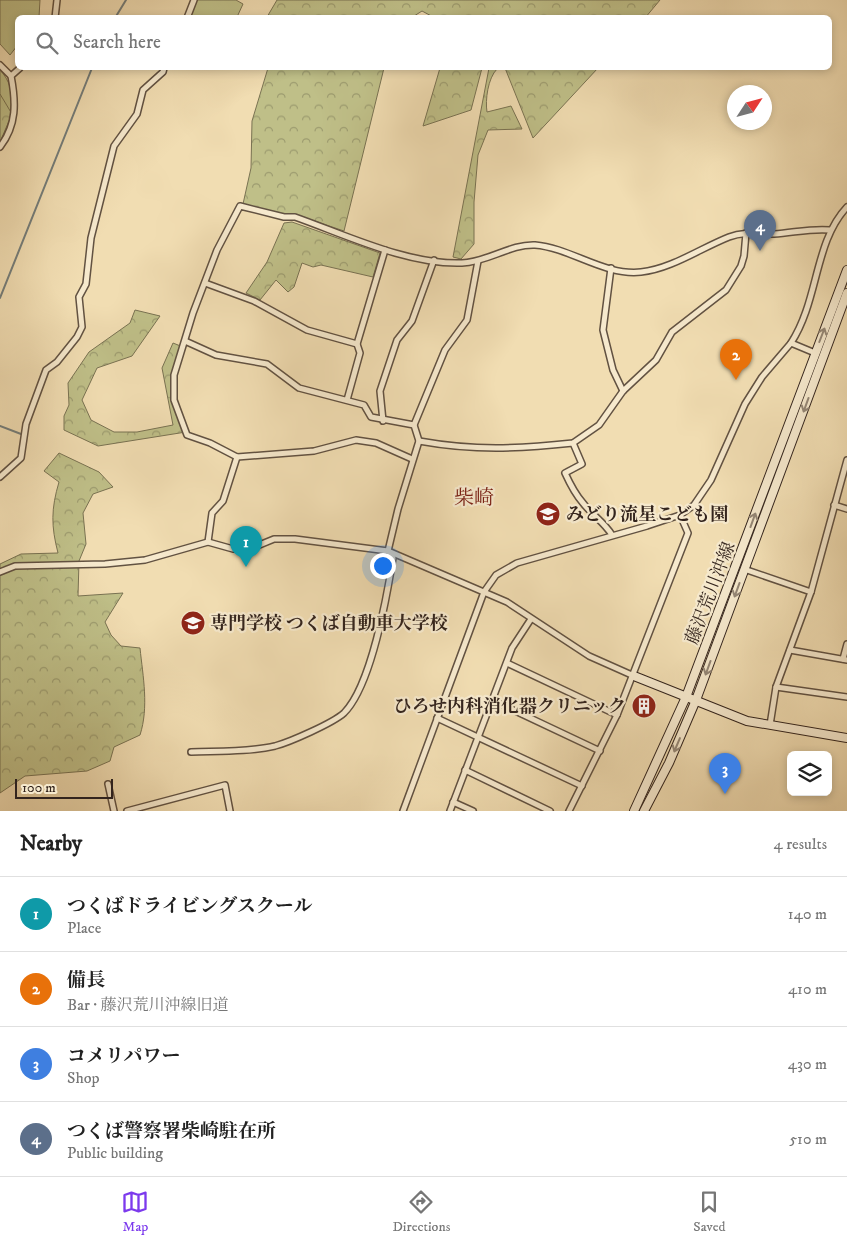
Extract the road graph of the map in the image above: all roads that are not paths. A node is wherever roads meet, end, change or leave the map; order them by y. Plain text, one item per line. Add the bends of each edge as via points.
1 (57, 0) edge
2 (194, 0) edge
3 (55, 15) edge
4 (188, 15) edge
5 (0, 65) edge
6 (18, 70) edge
7 (164, 70) edge
8 (11, 76) junction
9 (0, 147) edge
10 (847, 207) edge
11 (830, 230) junction
12 (746, 233) junction
13 (385, 250) junction
14 (434, 260) junction
15 (478, 261) junction
16 (611, 268) junction
17 (847, 270) edge
18 (205, 283) junction
19 (847, 293) edge
20 (185, 341) junction
21 (792, 343) junction
22 (357, 344) junction
23 (815, 353) junction
24 (623, 391) junction
25 (347, 400) junction
26 (383, 421) junction
27 (414, 425) junction
28 (420, 441) junction
29 (573, 443) junction
30 (237, 457) junction
31 (412, 459) junction
32 (847, 460) edge
33 (0, 478) edge
34 (834, 505) junction
35 (847, 509) edge
36 (680, 515) junction
37 (612, 535) junction
38 (208, 542) junction
39 (388, 552) junction
40 (744, 569) junction
41 (0, 572) edge
42 (484, 592) junction
43 (811, 592) junction
44 (532, 619) junction
45 (847, 644) edge
46 (790, 650) junction
47 (845, 659) edge
48 (507, 663) junction
49 (634, 676) junction
50 (776, 687) junction
51 (686, 696) junction
52 (847, 697) edge
53 (492, 700) junction
54 (696, 700) junction
55 (617, 715) junction
56 (437, 718) junction
57 (770, 725) junction
58 (479, 737) junction
59 (847, 738) edge
60 (600, 751) junction
61 (191, 752) dead end
62 (465, 770) junction
63 (108, 784) dead end
64 (582, 786) junction
65 (453, 802) junction
66 (114, 811) edge
67 (127, 811) edge
68 (230, 811) edge
69 (403, 811) edge
70 (450, 811) edge
71 (473, 811) edge
72 (550, 811) edge
73 (569, 811) edge
74 (634, 811) edge
75 (644, 811) edge

1 - 3 street
2 - 4 street
5 - 8 street
6 - 8 street
7 - 33 street via 143,90 137,114 114,146 91,238 86,284 79,297 82,327 77,337 46,370 26,424 21,458
8 - 9 street via 16,98 14,118
10 - 11 street
11 - 12 street
11 - 21 street via 804,323
12 - 16 street via 640,273
12 - 24 street via 741,266 726,290 672,332 656,360
13 - 14 street
13 - 18 street via 295,217 240,206 217,250
13 - 22 street
14 - 15 street
14 - 26 street via 412,321 397,340 380,391
15 - 16 street via 522,245 537,245
15 - 27 street via 467,320 445,350
16 - 24 street via 603,330 613,370
23 -> 17 main road, 藤沢荒川沖線
18 - 20 street
18 - 22 street via 254,301 307,330
19 -> 40 main road, 藤沢荒川沖線
20 - 25 street via 216,355 267,364 299,388
20 - 30 street via 173,387 174,400 187,435
21 - 23 street
21 - 36 street via 762,377 745,404 704,492
22 - 25 street via 360,353
51 -> 23 main road, 藤沢荒川沖線
24 - 29 street via 598,425
25 - 26 street via 364,405 371,417
26 - 27 street
27 - 28 street
28 - 29 street via 460,448 508,450
28 - 31 street
29 - 37 street via 582,464 566,473 571,486
30 - 31 street via 314,451 356,440 376,443
30 - 38 street via 222,501 212,513
31 - 39 street
32 - 34 street
34 - 35 street
34 - 43 street
36 - 37 street
36 - 49 street via 688,533
37 - 42 street via 517,563 496,575
38 - 39 street via 233,550 252,548 274,539 295,539
38 - 41 street via 146,560 15,566
39 - 42 street
39 - 61 street via 393,558 383,618 360,686 344,712 275,746
40 - 43 street
40 -> 54 main road, 藤沢荒川沖線
42 - 44 street via 507,602
42 - 56 street
43 - 46 street
44 - 48 street via 512,648
44 - 49 street via 589,656
45 - 47 street
46 - 47 street
46 - 50 street
48 - 53 street
48 - 55 street
49 - 51 main road
49 - 55 street
50 - 52 street
50 - 57 street
51 - 54 main road
51 - 74 main road, 藤沢荒川沖線
53 - 58 street
53 - 60 street
54 - 57 main road via 747,721
54 -> 75 main road, 藤沢荒川沖線
55 - 60 street
56 - 58 street
56 - 69 street
57 - 59 main road
58 - 62 street
58 - 64 street
60 - 64 street
62 - 65 street
62 - 72 street
63 - 66 street
64 - 73 street
65 - 70 street
65 - 71 street
67 - 68 street via 225,785

